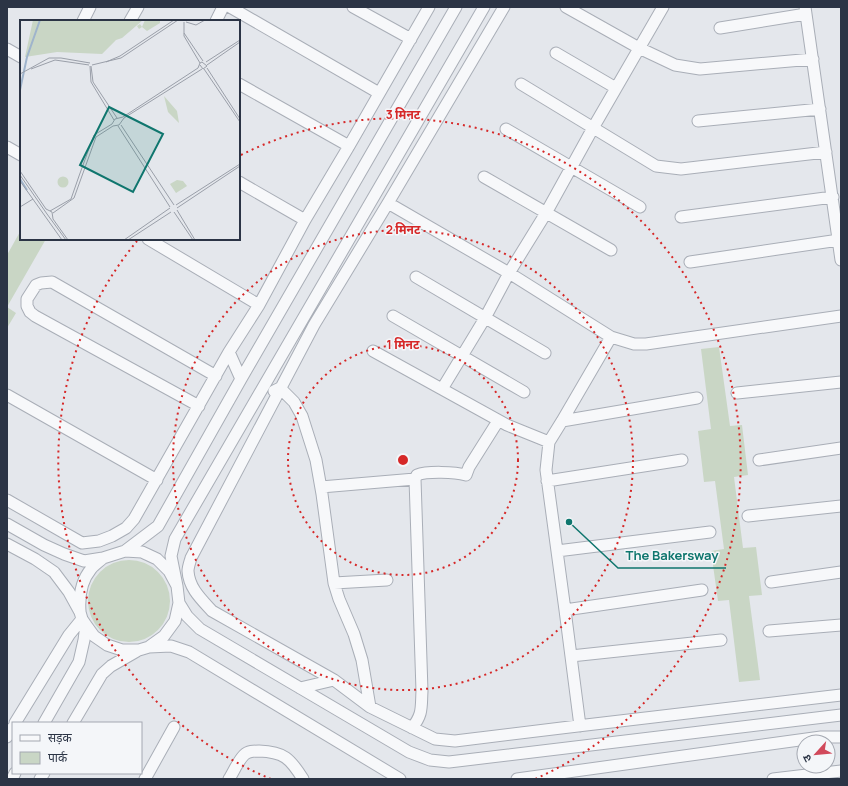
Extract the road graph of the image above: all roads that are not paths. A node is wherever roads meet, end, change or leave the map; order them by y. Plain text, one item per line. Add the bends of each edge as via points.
1 (90, 7) edge
2 (138, 7) edge
3 (223, 7) edge
4 (230, 7) edge
5 (353, 7) edge
6 (429, 7) edge
7 (456, 7) edge
8 (484, 7) edge
9 (504, 7) edge
10 (566, 7) edge
11 (662, 8) edge
12 (806, 11) edge
13 (84, 20) edge
14 (131, 20) edge
15 (216, 20) edge
16 (720, 28) dead end
17 (411, 39) junction
18 (640, 48) junction
19 (7, 50) edge
20 (556, 54) dead end
21 (20, 57) edge
22 (813, 58) junction
23 (521, 84) dead end
24 (240, 85) edge
25 (616, 88) junction
26 (379, 93) junction
27 (820, 110) junction
28 (698, 121) dead end
29 (593, 128) junction
30 (506, 129) dead end
31 (349, 146) junction
32 (7, 147) edge
33 (826, 152) junction
34 (20, 154) edge
35 (571, 167) junction
36 (484, 177) dead end
37 (240, 183) edge
38 (833, 197) junction
39 (388, 203) junction
40 (640, 207) dead end
41 (546, 213) junction
42 (680, 217) dead end
43 (305, 220) junction
44 (150, 240) edge
45 (839, 240) junction
46 (611, 250) dead end
47 (841, 260) edge
48 (690, 262) dead end
49 (509, 273) junction
50 (416, 277) dead end
51 (259, 305) junction
52 (393, 316) dead end
53 (841, 316) edge
54 (485, 318) junction
55 (611, 337) junction
56 (373, 351) dead end
57 (230, 352) junction
58 (545, 353) dead end
59 (462, 356) junction
60 (216, 376) junction
61 (241, 379) junction
62 (841, 382) edge
63 (280, 388) junction
64 (442, 389) junction
65 (524, 392) dead end
66 (737, 393) dead end
67 (7, 395) edge
68 (258, 397) junction
69 (697, 398) dead end
70 (199, 406) junction
71 (498, 421) junction
72 (562, 421) junction
73 (549, 442) junction
74 (841, 448) edge
75 (682, 460) dead end
76 (759, 460) dead end
77 (415, 479) junction
78 (157, 480) junction
79 (547, 481) junction
80 (321, 487) junction
81 (7, 500) edge
82 (841, 506) edge
83 (748, 516) dead end
84 (7, 524) edge
85 (710, 532) dead end
86 (7, 544) edge
87 (125, 551) junction
88 (557, 551) junction
89 (103, 558) junction
90 (841, 572) edge
91 (387, 580) dead end
92 (771, 582) dead end
93 (334, 583) junction
94 (177, 586) junction
95 (702, 590) dead end
96 (179, 603) junction
97 (565, 610) junction
98 (83, 619) junction
99 (841, 625) edge
100 (769, 631) dead end
101 (721, 640) dead end
102 (144, 648) junction
103 (571, 656) junction
104 (334, 680) junction
105 (300, 688) junction
106 (841, 696) edge
107 (370, 707) junction
108 (841, 715) edge
109 (16, 722) edge
110 (45, 722) edge
111 (74, 722) edge
112 (580, 726) junction
113 (174, 727) dead end
114 (412, 728) junction
115 (796, 743) edge
116 (817, 774) edge
117 (145, 779) edge
118 (229, 779) edge
119 (303, 779) edge
120 (400, 779) edge
121 (517, 779) edge
122 (773, 779) edge

1 - 13 street
2 - 14 street
3 - 15 street
4 - 26 street
5 - 17 street
6 - 17 street
7 - 61 street
8 - 68 street
9 - 39 street
10 - 18 street
11 - 18 street
12 - 16 street
12 - 22 street
17 - 26 street
18 - 22 street via 675,65 700,69
18 - 25 street
19 - 21 street
20 - 25 street
22 - 27 street
23 - 29 street
24 - 31 street
25 - 29 street
26 - 31 street
27 - 28 street
27 - 33 street
29 - 33 street via 656,166 681,169
29 - 35 street
30 - 35 street
31 - 43 street
32 - 34 street
33 - 38 street
35 - 40 street
35 - 41 street
36 - 41 street
37 - 43 street
38 - 42 street
38 - 45 street
39 - 49 street
39 - 63 street via 314,325
41 - 46 street
41 - 49 street
43 - 51 street
44 - 51 street
45 - 47 street
45 - 48 street
49 - 54 street
49 - 55 street
50 - 54 street
51 - 57 street
52 - 59 street
53 - 55 street via 646,344 634,344
54 - 58 street
54 - 59 street
55 - 72 street
56 - 64 street
57 - 60 street
57 - 61 street
59 - 64 street
59 - 65 street
60 - 70 street
60 - 70 street via 52,282 36,285 27,299 30,312 35,316
61 - 87 street via 158,526
62 - 66 street
63 - 68 street
63 - 80 street via 294,402 302,416 316,460
63 - 104 street via 191,558 188,570 190,583 212,611
64 - 71 street
67 - 78 street
68 - 94 street via 175,539 171,556
69 - 72 street
70 - 78 street
71 - 73 street
71 - 77 street via 466,474 426,473
72 - 73 street
73 - 79 street
74 - 76 street
75 - 79 street
77 - 80 street
77 - 114 street via 422,691 421,713
78 - 81 street via 126,528 99,541 82,543
79 - 88 street
80 - 93 street
82 - 83 street
84 - 89 street via 64,554 84,561
85 - 88 street
86 - 98 street via 54,572 69,592
87 - 89 street
87 - 94 street via 142,552 157,559 169,571
88 - 97 street
89 - 98 street via 91,569 82,584 80,600
90 - 92 street
91 - 93 street
93 - 107 street via 362,660
94 - 96 street
95 - 97 street
96 - 102 street via 175,621 164,636
96 - 105 street via 200,629
97 - 103 street
98 - 102 street via 94,636 107,645 122,650
98 - 109 street via 69,635
98 - 110 street via 84,640 79,662
99 - 100 street
101 - 103 street
102 - 111 street via 111,666 102,674
102 - 120 street via 171,646 189,652
103 - 112 street
104 - 105 street
104 - 107 street
105 - 108 street via 409,752 430,760 450,762
106 - 112 street
107 - 114 street
112 - 114 street via 455,742 435,739
113 - 117 street
115 - 121 street
116 - 122 street
118 - 119 street via 244,755 256,751 284,756

